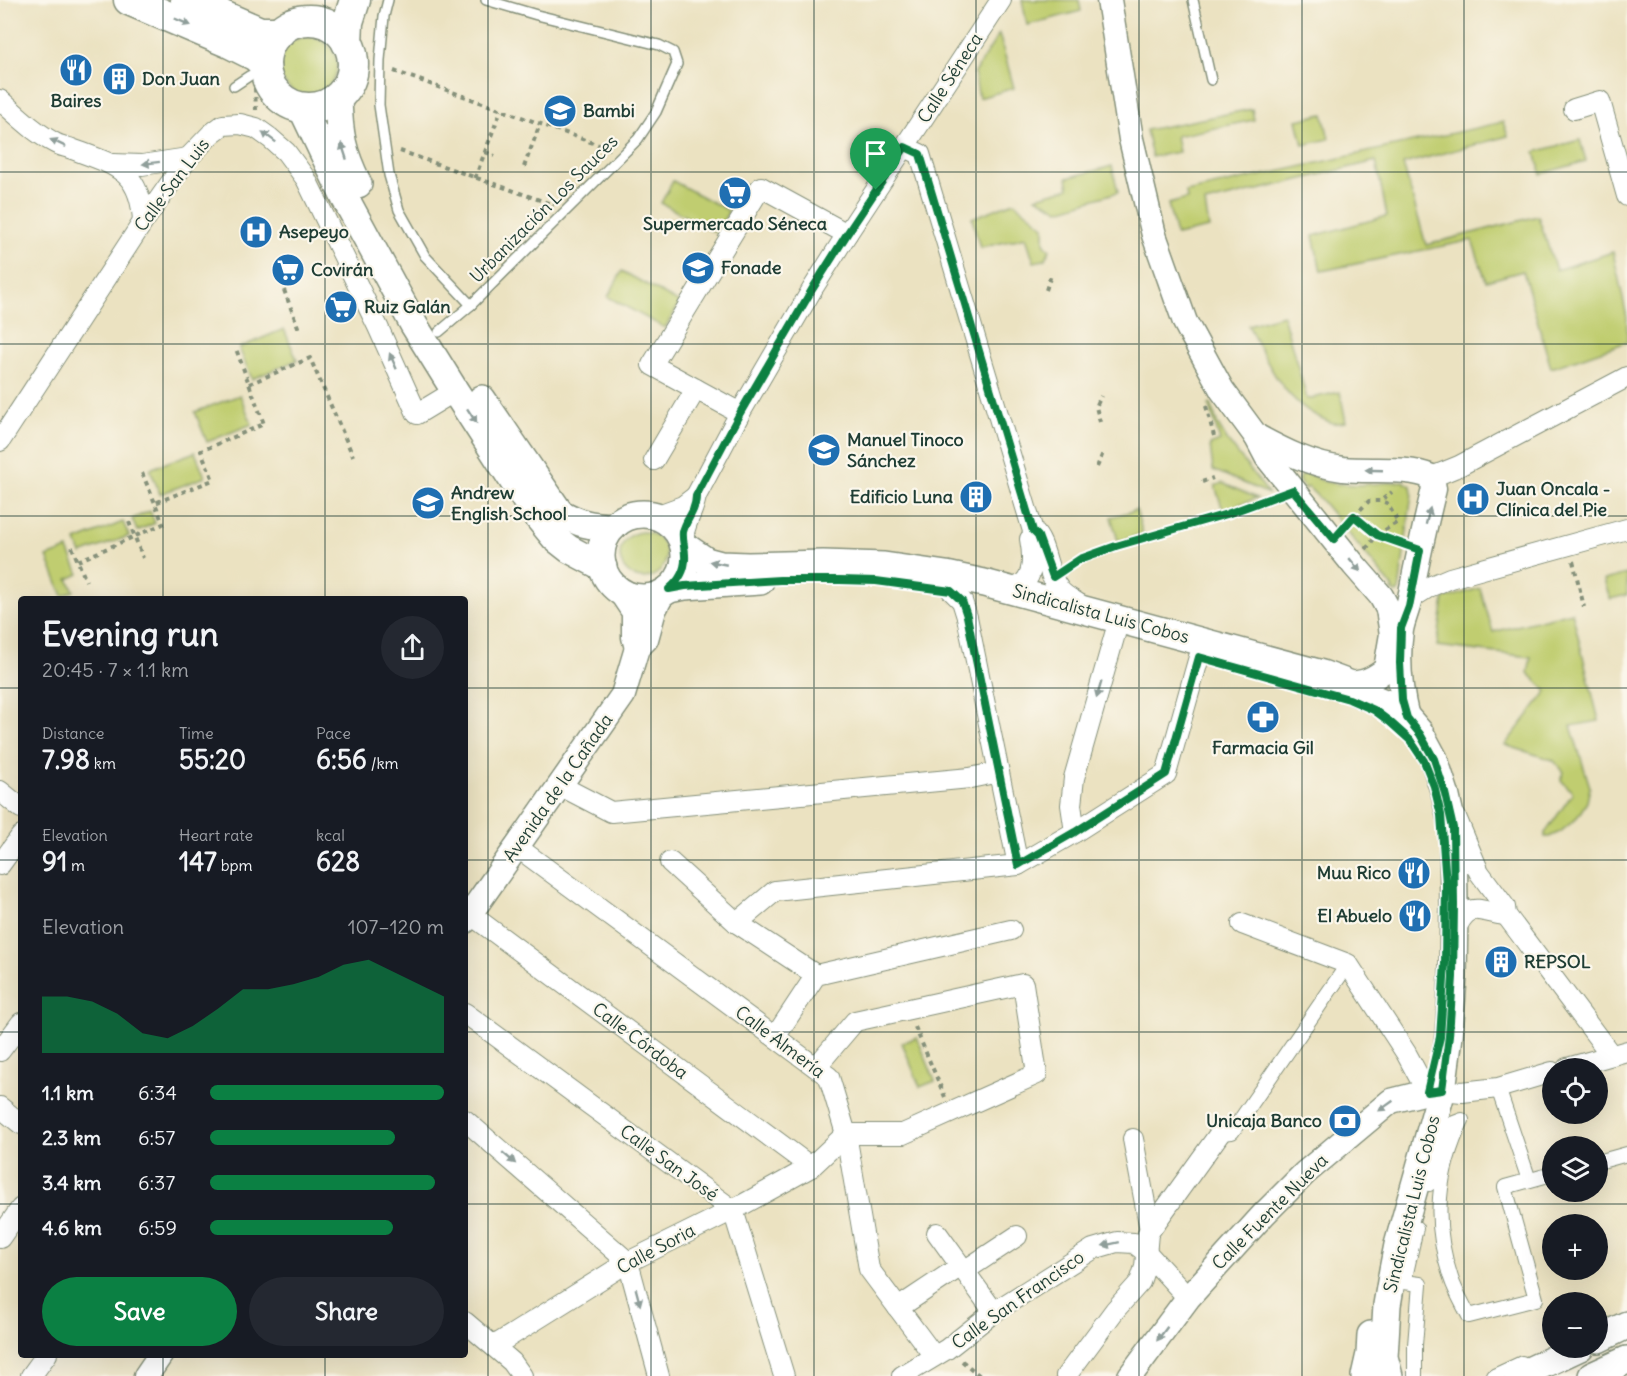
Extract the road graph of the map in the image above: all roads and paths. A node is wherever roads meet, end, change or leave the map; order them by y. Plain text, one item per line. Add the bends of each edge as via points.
1 (129, 0) edge
2 (186, 0) edge
3 (334, 0) edge
4 (355, 0) edge
5 (388, 0) edge
6 (486, 0) edge
7 (1001, 0) edge
8 (1109, 0) edge
9 (1193, 0) edge
10 (309, 21) junction
11 (280, 32) junction
12 (347, 43) junction
13 (380, 65) junction
14 (265, 66) junction
15 (1211, 80) dead end
16 (234, 86) dead end
17 (338, 98) junction
18 (0, 100) edge
19 (302, 108) junction
20 (1574, 109) dead end
21 (501, 110) junction
22 (540, 124) junction
23 (385, 146) junction
24 (905, 147) junction
25 (485, 152) junction
26 (624, 153) junction
27 (495, 156) dead end
28 (188, 159) junction
29 (113, 164) junction
30 (525, 167) dead end
31 (475, 178) junction
32 (1627, 196) edge
33 (567, 209) junction
34 (143, 222) junction
35 (847, 234) junction
36 (1051, 275) dead end
37 (284, 290) dead end
38 (1046, 290) dead end
39 (471, 304) junction
40 (300, 332) dead end
41 (439, 332) junction
42 (236, 349) dead end
43 (1627, 377) edge
44 (249, 384) junction
45 (696, 389) junction
46 (455, 391) junction
47 (1101, 396) dead end
48 (1206, 406) dead end
49 (740, 413) junction
50 (1100, 422) dead end
51 (1214, 436) dead end
52 (1256, 436) junction
53 (0, 441) edge
54 (1104, 453) dead end
55 (353, 456) dead end
56 (654, 460) dead end
57 (1314, 463) junction
58 (1097, 467) dead end
59 (142, 473) dead end
60 (1432, 477) junction
61 (1214, 478) dead end
62 (1202, 482) dead end
63 (1293, 490) junction
64 (696, 496) junction
65 (1380, 501) dead end
66 (155, 503) junction
67 (652, 515) junction
68 (129, 522) dead end
69 (613, 527) junction
70 (1627, 530) edge
71 (1033, 531) junction
72 (1377, 535) junction
73 (135, 536) junction
74 (1334, 539) junction
75 (683, 543) junction
76 (1569, 545) junction
77 (72, 547) dead end
78 (1418, 555) junction
79 (143, 558) dead end
80 (78, 561) junction
81 (603, 567) junction
82 (1053, 577) junction
83 (1450, 578) junction
84 (86, 580) dead end
85 (1006, 588) junction
86 (620, 591) junction
87 (666, 591) junction
88 (951, 591) junction
89 (1381, 596) junction
90 (1410, 599) junction
91 (1584, 607) dead end
92 (1089, 610) junction
93 (1115, 634) junction
94 (637, 648) junction
95 (1199, 657) junction
96 (1349, 684) junction
97 (1407, 718) junction
98 (999, 772) junction
99 (559, 785) junction
100 (0, 791) edge
101 (1445, 793) junction
102 (18, 806) edge
103 (1075, 832) junction
104 (18, 840) edge
105 (517, 847) junction
106 (670, 862) dead end
107 (0, 865) edge
108 (1018, 865) junction
109 (1479, 872) junction
110 (1506, 915) junction
111 (468, 917) edge
112 (468, 919) edge
113 (1461, 922) junction
114 (737, 923) junction
115 (1242, 924) dead end
116 (1011, 930) dead end
117 (1348, 964) junction
118 (816, 975) junction
119 (908, 1010) junction
120 (468, 1015) edge
121 (18, 1027) edge
122 (775, 1037) junction
123 (0, 1051) edge
124 (1619, 1053) edge
125 (1602, 1058) edge
126 (816, 1067) junction
127 (1542, 1075) edge
128 (1498, 1088) junction
129 (1434, 1091) junction
130 (0, 1107) edge
131 (951, 1113) junction
132 (18, 1122) edge
133 (468, 1122) edge
134 (1220, 1133) joint
135 (846, 1134) junction
136 (1133, 1139) dead end
137 (1627, 1154) edge
138 (1608, 1159) edge
139 (811, 1167) junction
140 (1542, 1177) edge
141 (1529, 1180) junction
142 (733, 1210) junction
143 (18, 1212) edge
144 (1150, 1230) junction
145 (937, 1233) dead end
146 (1017, 1236) dead end
147 (0, 1239) edge
148 (1147, 1253) junction
149 (628, 1262) junction
150 (963, 1268) junction
151 (1188, 1298) junction
152 (898, 1308) junction
153 (994, 1312) junction
154 (1627, 1314) edge
155 (1608, 1323) edge
156 (468, 1324) edge
157 (1627, 1325) edge
158 (1608, 1334) edge
159 (494, 1346) junction
160 (1542, 1354) edge
161 (934, 1356) junction
162 (44, 1358) edge
163 (158, 1358) edge
164 (1556, 1358) edge
165 (1627, 1360) edge
166 (32, 1376) edge
167 (146, 1376) edge
168 (522, 1376) edge
169 (659, 1376) edge
170 (784, 1376) edge
171 (902, 1376) edge
172 (1066, 1376) edge
173 (1130, 1376) edge
174 (1365, 1376) edge
175 (1389, 1376) edge
176 (1415, 1376) edge
177 (1494, 1376) edge
178 (1518, 1376) edge
179 (1592, 1376) edge

1 -> 14 main road via 230,43 256,56
2 - 11 main road via 260,32
3 - 10 main road
4 - 12 main road
5 - 13 lane, Urbanización Los Sauces
6 - 26 lane, Urbanización Los Sauces via 673,52 677,64 656,112
7 - 24 street, Calle Séneca
8 - 52 street via 1131,139 1154,235 1185,322 1222,390
9 - 15 lane
10 - 11 main road via 293,23
10 - 12 main road via 338,31
11 - 14 main road via 270,44
12 - 17 main road via 352,72
13 - 21 path
13 - 23 lane, Urbanización Los Sauces via 379,105
14 - 16 lane
14 - 19 main road via 275,93
17 - 19 main road via 321,107
41 -> 17 main road via 351,170 339,129
29 -> 18 street via 55,143
19 - 46 main road via 344,196
20 - 32 street via 1600,101
21 - 22 path
21 - 25 path
22 - 26 path
22 - 30 path
23 - 31 path
23 - 39 lane, Urbanización Los Sauces via 399,210 425,256
24 - 35 street, Calle Séneca
24 - 71 street via 920,154
25 - 27 path
25 - 31 path
26 - 33 lane, Urbanización Los Sauces
28 -> 29 street
28 - 34 street, Calle San Luis
46 -> 28 street, Calle San Luis via 417,414 306,179 270,138 256,128 223,125
29 - 34 street via 137,188
31 - 33 path
33 - 39 lane, Urbanización Los Sauces
34 - 53 street, Calle San Luis
35 - 45 street via 761,187 652,365
35 - 49 street, Calle Séneca
36 - 38 path
37 - 40 path
39 - 41 lane, Urbanización Los Sauces
41 - 69 main road via 560,513 577,522
42 - 44 path
43 - 60 street
44 - 55 path via 310,358
44 - 66 path via 264,424 201,451 213,480
45 - 49 street
45 - 56 street
46 -> 81 main road via 532,510 555,538
47 - 50 path via 1096,407
48 - 51 path
49 - 64 street, Calle Séneca
52 - 57 street
52 - 63 street via 1267,458
54 - 58 path
60 -> 57 street via 1419,472 1344,469
57 - 63 street via 1296,471
59 - 66 path
78 -> 60 street via 1434,489
61 - 62 path
63 - 74 street
63 - 82 path via 1080,559
64 - 67 street via 683,506
64 - 75 street, Calle Séneca via 695,507 685,524
65 - 72 path via 1387,503 1398,522
66 - 73 path via 163,524
67 - 69 main road via 638,514
67 - 75 main road via 666,520
68 - 73 path
69 - 81 main road via 601,553
70 - 76 street
71 - 82 street
71 - 85 street via 1029,538 1033,566 1024,582
72 - 74 path via 1354,516
72 - 78 path
73 - 79 path
73 - 80 path
74 -> 89 street
85 -> 75 main road, Sindicalista Luis Cobos via 884,566 721,565 706,561
75 - 87 main road via 683,571
76 - 83 street
76 - 91 path
77 - 80 path
78 - 83 street via 1427,573
78 - 90 street
80 - 84 path
81 - 86 main road via 609,581
82 - 92 street via 1060,591
83 - 90 street
85 - 92 main road, Sindicalista Luis Cobos
86 - 87 main road via 648,598
86 - 94 street, Avenida de la Cañada via 634,612
87 - 88 main road, Sindicalista Luis Cobos via 685,586 780,580 876,581
87 - 94 street, Avenida de la Cañada via 654,610 646,639
88 - 93 main road, Sindicalista Luis Cobos
88 - 98 street via 962,601 967,616
89 - 90 street via 1395,602
89 - 96 street via 1388,609 1392,634 1386,669 1376,678
90 - 97 street via 1401,628 1400,663
92 - 96 main road, Sindicalista Luis Cobos
93 - 95 main road, Sindicalista Luis Cobos
93 -> 103 street via 1074,778 1071,805
94 - 99 street, Avenida de la Cañada via 623,695
95 - 103 street via 1166,774
95 - 129 main road, Sindicalista Luis Cobos via 1349,699 1374,710 1410,740 1424,761 1441,815 1446,884 1445,964
96 - 97 main road, Sindicalista Luis Cobos
97 - 101 main road, Sindicalista Luis Cobos via 1434,759
98 - 99 street via 611,812
98 - 108 street
99 - 105 street, Avenida de la Cañada
100 - 102 street
101 - 109 street
101 - 113 main road, Sindicalista Luis Cobos via 1453,828
103 - 108 street
104 - 107 street
105 - 111 street, Avenida de la Cañada
105 - 122 street, Calle Almería
106 - 114 street
108 - 114 street via 775,891
109 - 110 street via 1505,907
109 - 113 street via 1475,901
110 - 113 street via 1479,909
110 - 124 street
112 - 139 street, Calle Córdoba
113 - 129 main road, Sindicalista Luis Cobos via 1449,1036
114 - 118 street
115 - 117 street
116 - 118 street
117 - 129 street
117 - 134 street via 1232,1132
118 - 122 street
119 - 126 street via 855,1021
119 - 131 path
119 - 131 street via 1023,984 1037,1074
120 - 142 street, Calle San José
121 - 123 street
122 - 126 street, Calle Almería
124 - 125 street
126 - 135 street, Calle Almería via 829,1077
127 - 128 street
128 - 129 street
128 - 141 street
129 -> 151 street, Calle Fuente Nueva via 1391,1101 1343,1140 1264,1214
129 - 174 main road, Sindicalista Luis Cobos via 1391,1213 1377,1269
129 - 175 main road, Sindicalista Luis Cobos via 1387,1305 1384,1357
130 - 132 street
131 - 135 street via 903,1134
133 -> 149 street
134 - 144 street
135 - 139 street, Calle Soria
135 - 152 street, Calle Almería via 869,1269
136 - 144 street
137 - 138 street
139 - 142 street, Calle Soria
140 - 141 street
141 - 176 street via 1505,1187 1536,1299 1469,1316 1451,1280 1441,1242 1441,1180 1462,1120 1449,1125 1404,1281 1420,1284
142 - 149 street, Calle Soria
142 - 170 street, Calle San José
143 - 147 street
144 - 148 street
145 - 150 street
146 - 150 street
148 - 151 street, Calle San Francisco
148 -> 153 street, Calle San Francisco via 1134,1243 1117,1242 1093,1249
148 - 172 street via 1140,1282
149 - 159 street, Calle Soria
149 -> 169 street
150 - 152 street
150 - 153 street
151 -> 173 street, Calle Fuente Nueva
152 - 161 street, Calle Almería
153 - 161 street, Calle San Francisco
154 - 155 street
156 - 159 street
157 - 158 main road
159 - 168 street
160 - 177 street
161 - 171 street, Calle San Francisco
162 - 166 street
163 - 167 street
164 - 178 main road
165 - 179 main road

